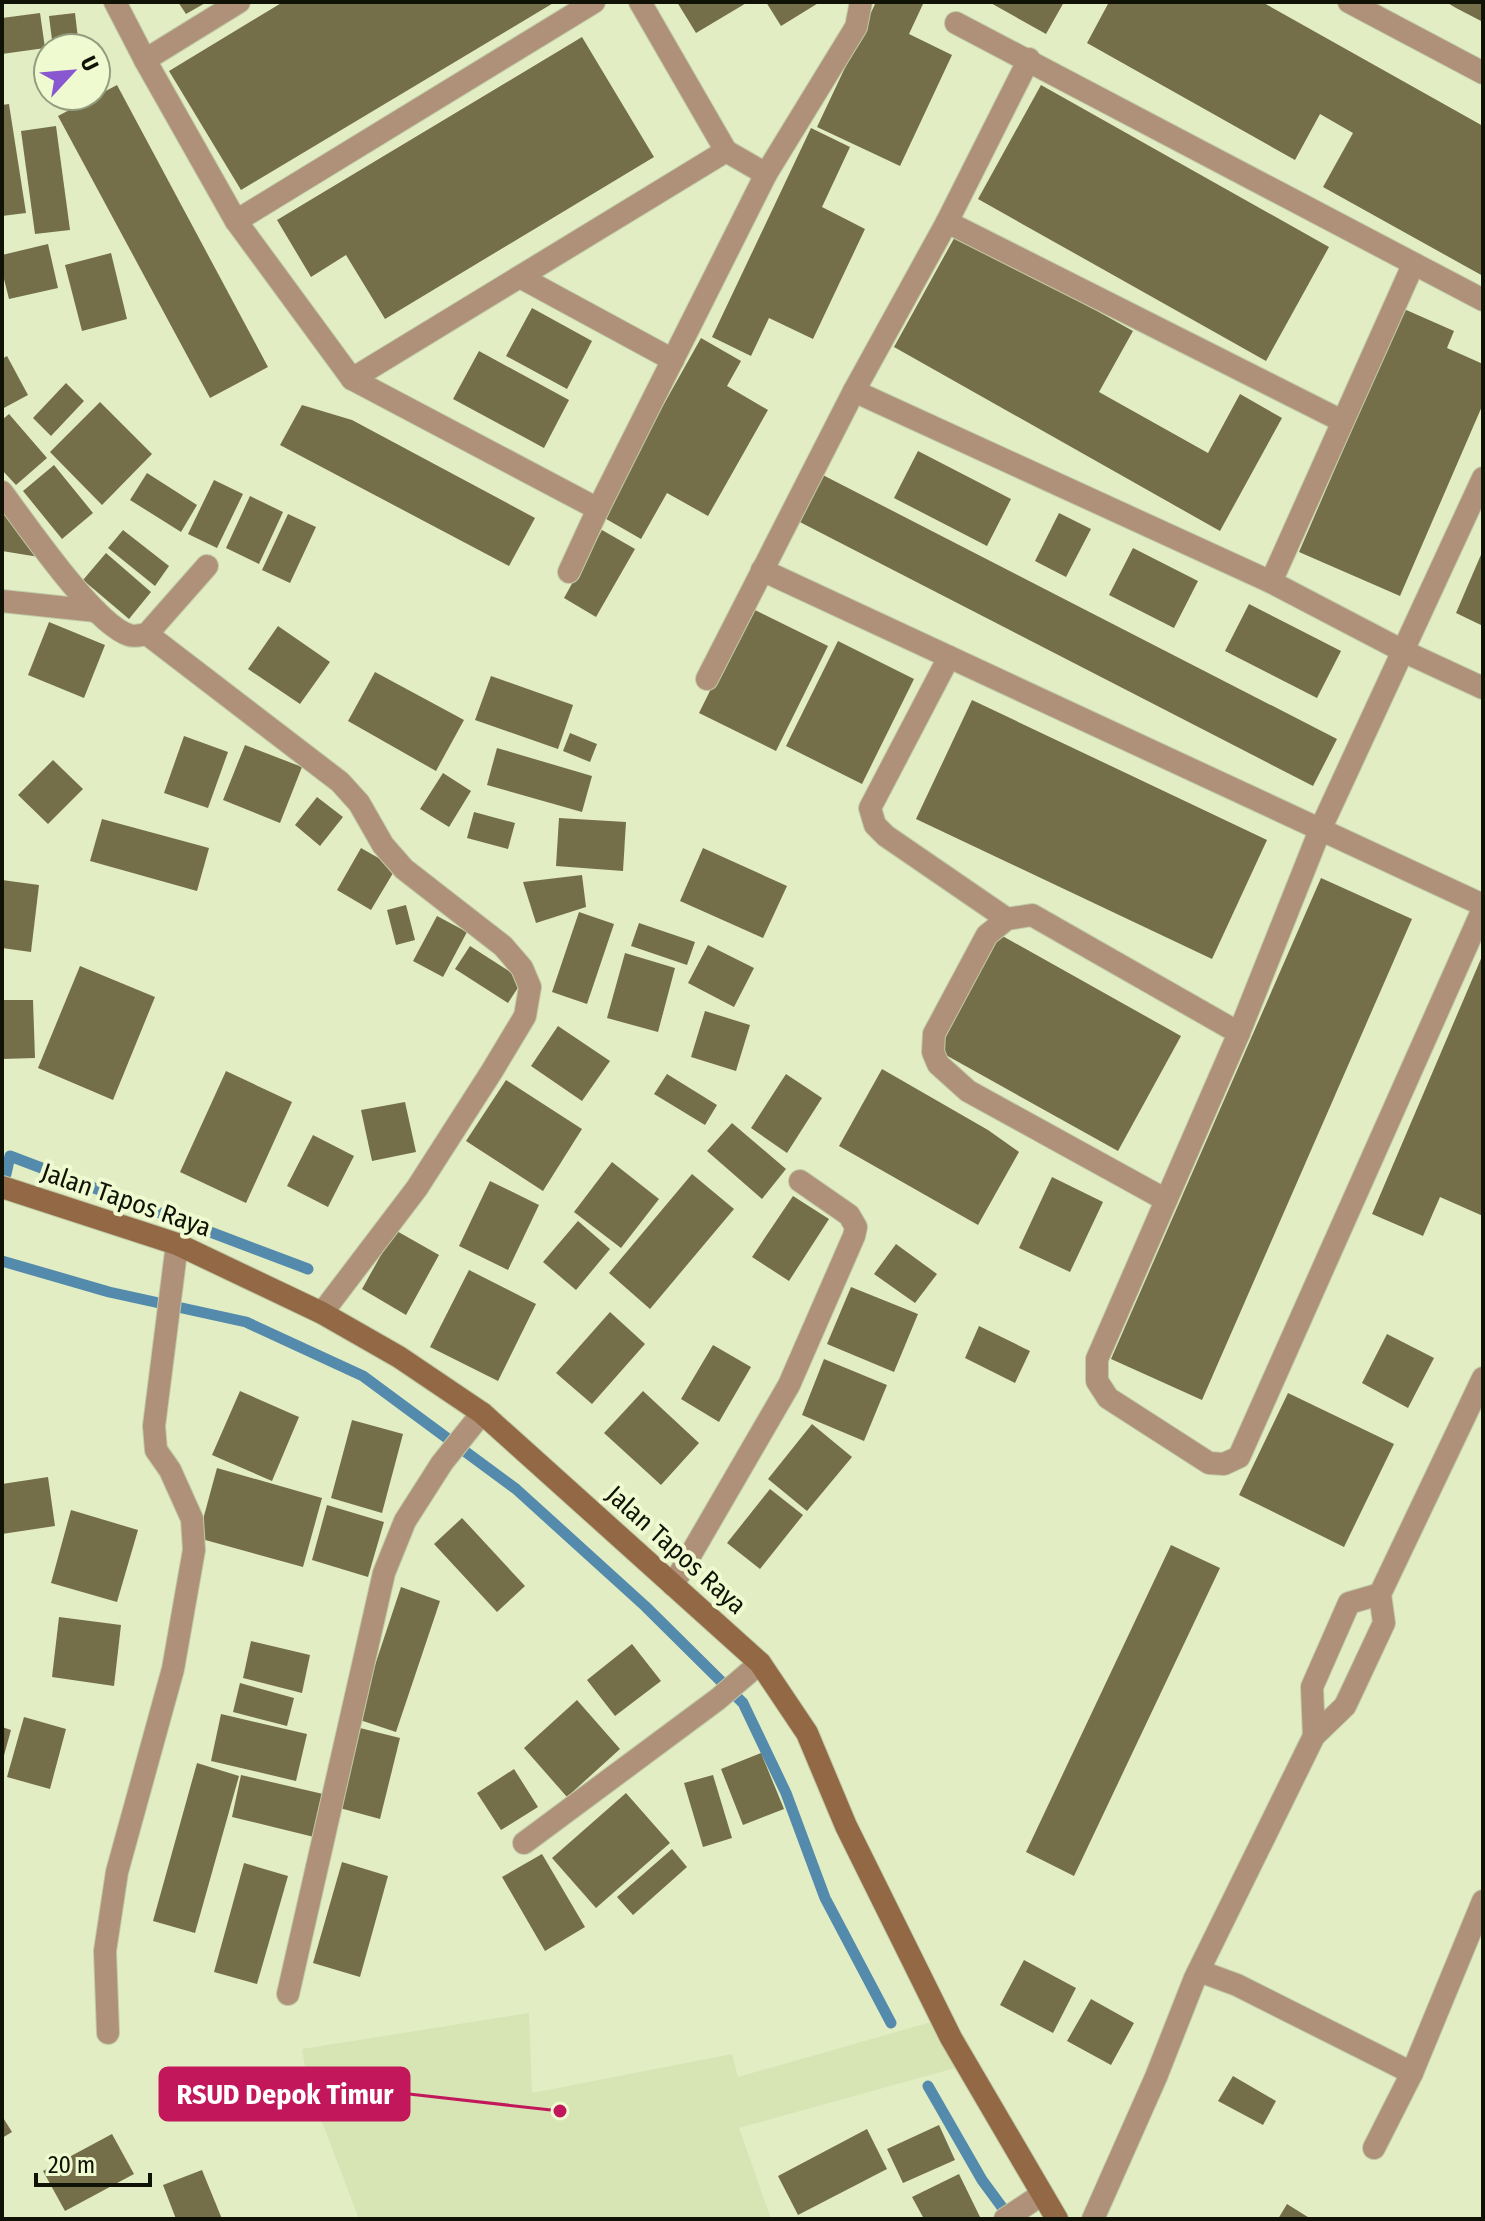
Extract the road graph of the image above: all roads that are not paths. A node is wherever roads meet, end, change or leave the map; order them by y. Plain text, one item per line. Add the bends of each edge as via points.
1 (115, 2) edge
2 (239, 2) edge
3 (594, 2) edge
4 (640, 2) edge
5 (861, 2) edge
6 (1349, 2) edge
7 (956, 23) dead end
8 (1029, 59) junction
9 (145, 60) junction
10 (1483, 73) edge
11 (726, 151) junction
12 (766, 174) junction
13 (236, 221) junction
14 (947, 222) junction
15 (1413, 265) junction
16 (520, 277) junction
17 (1483, 300) edge
18 (673, 360) junction
19 (352, 379) junction
20 (854, 391) junction
21 (1342, 421) junction
22 (1483, 478) edge
23 (2, 492) edge
24 (598, 509) junction
25 (207, 566) dead end
26 (762, 570) junction
27 (569, 572) dead end
28 (1271, 582) junction
29 (2, 601) edge
30 (96, 611) junction
31 (147, 634) junction
32 (1403, 651) junction
33 (949, 657) junction
34 (707, 679) dead end
35 (1483, 688) edge
36 (1320, 830) junction
37 (1483, 907) edge
38 (1007, 919) junction
39 (1239, 1033) junction
40 (800, 1181) dead end
41 (2, 1187) edge
42 (1166, 1200) junction
43 (177, 1244) junction
44 (322, 1313) junction
45 (1483, 1378) edge
46 (477, 1419) junction
47 (673, 1585) junction
48 (1380, 1594) junction
49 (760, 1663) junction
50 (1314, 1736) junction
51 (524, 1843) dead end
52 (1483, 1901) edge
53 (1199, 1971) junction
54 (288, 1994) dead end
55 (108, 2033) dead end
56 (1412, 2073) junction
57 (1374, 2148) dead end
58 (1041, 2195) junction
59 (1012, 2214) edge
60 (1057, 2219) edge
61 (1093, 2219) edge

1 - 9 street
2 - 9 street
3 - 13 street
4 - 11 street
5 - 12 street via 856,27
6 - 10 street
7 - 8 street
8 - 14 street
8 - 15 street
9 - 13 street
11 - 12 street
11 - 16 street
12 - 18 street
13 - 19 street
14 - 20 street
14 - 21 street
15 - 17 street
15 - 21 street
16 - 18 street
16 - 19 street
18 - 24 street
19 - 24 street
20 - 26 street
20 - 28 street
21 - 28 street
22 - 32 street
23 - 30 street
24 - 27 street
25 - 31 street
26 - 33 street
26 - 34 street
28 - 32 street
29 - 30 street
30 - 31 street via 131,636
31 - 44 street via 340,782 404,869 503,946 530,987 525,1016 492,1071 417,1188
32 - 35 street
32 - 36 street
33 - 36 street
33 - 38 street via 870,808 875,825 886,836
36 - 37 street
36 - 39 street
37 - 42 street via 1239,1457 1224,1464 1209,1463 1108,1398 1097,1381 1097,1359
38 - 39 street via 1032,915
38 - 42 street via 987,935 934,1034 938,1064 968,1091
39 - 42 street
40 - 47 street via 849,1215 856,1227 854,1236 789,1385
41 - 43 main road, Jalan Tapos Raya
43 - 44 main road, Jalan Tapos Raya
43 - 55 street via 154,1426 156,1450 192,1519 194,1550 173,1669 117,1872 105,1951
44 - 46 main road, Jalan Tapos Raya via 399,1357
45 - 48 street
46 - 47 main road, Jalan Tapos Raya
46 - 54 street via 405,1521 384,1573
47 - 49 main road, Jalan Tapos Raya
48 - 50 street via 1384,1623 1345,1706
48 - 50 street via 1349,1603 1312,1687
49 - 51 street
49 - 58 main road, Jalan Tapos Raya via 807,1733 846,1826 951,2038
50 - 53 street
52 - 56 street
53 - 56 street
53 - 61 street
56 - 57 street
58 - 59 street
58 - 60 main road, Jalan Tapos Raya

